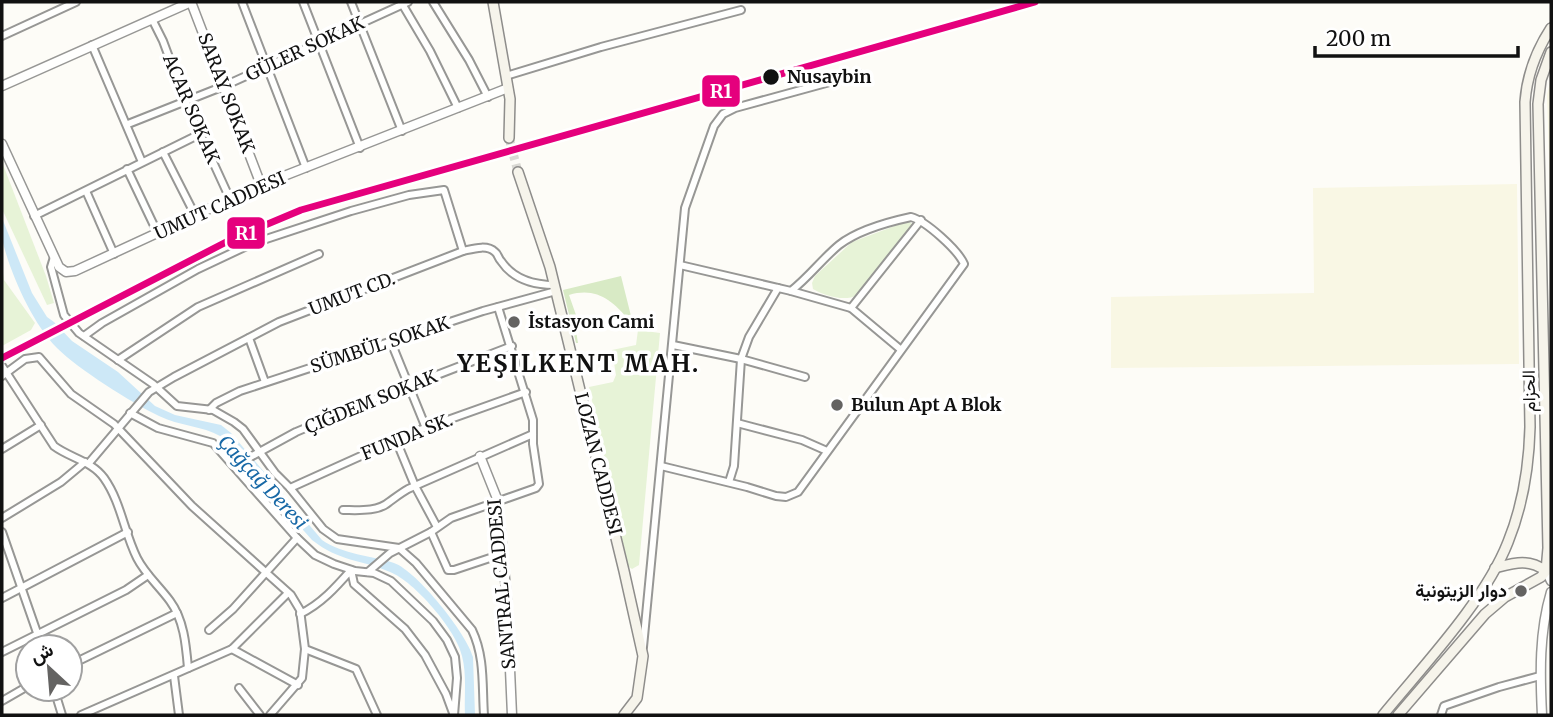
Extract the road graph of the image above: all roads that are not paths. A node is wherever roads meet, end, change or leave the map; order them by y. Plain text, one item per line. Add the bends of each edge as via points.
1 (73, 2) edge
2 (191, 2) edge
3 (242, 2) edge
4 (303, 2) edge
5 (351, 2) edge
6 (404, 2) edge
7 (433, 2) edge
8 (493, 2) edge
9 (741, 10) dead end
10 (152, 19) junction
11 (360, 24) junction
12 (1551, 28) edge
13 (2, 36) edge
14 (318, 43) junction
15 (92, 45) junction
16 (1551, 52) edge
17 (267, 66) junction
18 (859, 74) dead end
19 (506, 76) junction
20 (2, 86) edge
21 (224, 86) junction
22 (508, 88) junction
23 (488, 97) junction
24 (186, 103) junction
25 (458, 108) junction
26 (128, 124) junction
27 (402, 131) junction
28 (200, 134) junction
29 (509, 138) tunnel mouth
30 (2, 144) edge
31 (360, 148) junction
32 (163, 152) junction
33 (142, 162) junction
34 (306, 168) junction
35 (127, 169) junction
36 (519, 172) tunnel mouth
37 (261, 185) junction
38 (86, 191) junction
39 (230, 200) junction
40 (34, 216) junction
41 (196, 217) junction
42 (921, 220) junction
43 (158, 234) junction
44 (463, 251) junction
45 (114, 254) junction
46 (319, 254) dead end
47 (54, 257) junction
48 (680, 265) junction
49 (555, 288) junction
50 (778, 288) junction
51 (791, 291) junction
52 (1547, 300) edge
53 (498, 307) junction
54 (851, 308) junction
55 (84, 336) junction
56 (249, 338) junction
57 (391, 342) junction
58 (673, 345) junction
59 (512, 346) junction
60 (900, 349) junction
61 (741, 359) junction
62 (118, 360) junction
63 (2, 366) edge
64 (4, 374) edge
65 (805, 377) dead end
66 (265, 382) junction
67 (408, 386) junction
68 (156, 388) junction
69 (526, 392) junction
70 (209, 410) junction
71 (130, 413) junction
72 (737, 423) junction
73 (41, 425) junction
74 (117, 428) junction
75 (426, 428) junction
76 (533, 434) junction
77 (396, 440) junction
78 (2, 449) edge
79 (827, 451) junction
80 (256, 453) junction
81 (480, 456) junction
82 (87, 463) junction
83 (236, 464) junction
84 (661, 466) junction
85 (729, 482) junction
86 (415, 486) junction
87 (290, 488) junction
88 (498, 501) junction
89 (343, 510) dead end
90 (2, 518) edge
91 (434, 530) junction
92 (2, 532) edge
93 (128, 532) junction
94 (297, 538) junction
95 (399, 548) junction
96 (502, 554) junction
97 (1495, 568) junction
98 (351, 570) junction
99 (1546, 571) junction
100 (368, 572) junction
101 (265, 574) junction
102 (148, 575) junction
103 (1489, 580) junction
104 (1551, 581) edge
105 (22, 588) junction
106 (1551, 592) edge
107 (288, 593) junction
108 (2, 598) edge
109 (1500, 601) junction
110 (177, 613) junction
111 (300, 614) junction
112 (209, 629) dead end
113 (37, 633) edge
114 (42, 633) edge
115 (232, 649) junction
116 (305, 649) junction
117 (643, 656) junction
118 (84, 658) edge
119 (188, 668) junction
120 (174, 676) junction
121 (1540, 676) junction
122 (298, 685) junction
123 (239, 688) dead end
124 (178, 714) edge
125 (81, 715) edge
126 (260, 715) edge
127 (270, 715) edge
128 (377, 715) edge
129 (454, 715) edge
130 (484, 715) edge
131 (512, 715) edge
132 (624, 715) edge
133 (1382, 715) edge
134 (1398, 715) edge
135 (1441, 715) edge
136 (1542, 715) edge

1 - 13 street
2 - 10 street
2 - 21 street, SARAY SOKAK
3 - 17 street
4 - 14 street
5 - 11 street
6 - 11 street, GÜLER SOKAK
6 - 25 street
7 - 23 street
8 - 19 main road
9 - 19 street
10 - 15 street
10 - 24 street, ACAR SOKAK
11 - 14 street, GÜLER SOKAK
11 - 27 street
12 - 97 main road, الحزام via 1529,74 1525,102 1527,470 1515,524
14 - 17 street, GÜLER SOKAK
14 - 31 street
15 - 20 street
15 - 26 street
16 - 52 main road, الحزام via 1538,104
17 - 21 street, GÜLER SOKAK
17 - 34 street
18 - 48 street via 723,114 714,126 685,208
19 - 22 main road
21 - 24 street, GÜLER SOKAK
21 - 37 street, SARAY SOKAK
22 - 23 street, UMUT CADDESI
22 - 29 main road
23 - 25 street, UMUT CADDESI
24 - 26 street, GÜLER SOKAK
24 - 28 street, ACAR SOKAK
25 - 27 street, UMUT CADDESI
26 - 33 street
27 - 31 street, UMUT CADDESI
28 - 32 street
28 - 39 street, ACAR SOKAK
30 - 40 street
31 - 34 street, UMUT CADDESI
32 - 33 street
32 - 41 street
33 - 35 street
34 - 37 street, UMUT CADDESI
35 - 38 street
35 - 43 street
36 - 49 main road, LOZAN CADDESI
37 - 39 street, UMUT CADDESI
38 - 40 street
38 - 45 street
39 - 41 street, UMUT CADDESI
40 - 47 street
41 - 43 street, UMUT CADDESI
42 - 51 street via 911,217 852,237
42 - 54 street
42 - 60 street via 964,264
43 - 45 street, UMUT CADDESI
44 - 49 street, UMUT CD. via 488,248 524,281
44 - 55 street via 444,190 409,195 251,244 198,269
44 - 56 street, UMUT CD. via 279,322
45 - 47 street, UMUT CADDESI via 66,272
46 - 62 street via 198,307
47 - 55 street via 51,267 64,315
48 - 50 street
48 - 58 street
49 - 53 street, SÜMBÜL SOKAK
49 - 117 main road, LOZAN CADDESI
50 - 51 street
50 - 61 street
51 - 54 street
52 - 99 main road, الحزام
53 - 57 street, SÜMBÜL SOKAK
53 - 59 street
54 - 60 street
55 - 62 street
56 - 66 street
56 - 68 street, UMUT CD.
57 - 66 street, SÜMBÜL SOKAK
57 - 67 street
58 - 61 street
58 - 84 street
59 - 67 street, ÇIĞDEM SOKAK
59 - 69 street
60 - 79 street
61 - 65 street
61 - 72 street
62 - 68 street
63 - 64 street
64 - 73 street
64 - 74 street via 25,359 39,357 71,394
66 - 70 street, SÜMBÜL SOKAK
67 - 75 street
67 - 80 street, ÇIĞDEM SOKAK
68 - 70 street via 177,406
68 - 71 street, UMUT CD.
69 - 75 street, FUNDA SK.
69 - 76 street
70 - 80 street via 243,429
71 - 74 street, UMUT CD.
71 - 83 street via 158,428 214,443
72 - 79 street
72 - 85 street
73 - 78 street
73 - 82 street via 54,446
74 - 82 street, UMUT CD.
74 - 101 street
75 - 77 street, FUNDA SK.
76 - 81 street
76 - 88 street via 539,484
77 - 86 street
77 - 87 street, FUNDA SK.
79 - 85 street via 792,495 776,496
80 - 83 street, ÇIĞDEM SOKAK
80 - 87 street
81 - 86 street
81 - 88 street, SANTRAL CADDESI
82 - 90 street, UMUT CD.
82 - 93 street via 104,477
83 - 94 street
84 - 85 street
84 - 117 street
86 - 89 street via 372,509
86 - 91 street
87 - 95 street via 323,529 337,539
88 - 91 street via 451,518
88 - 96 street, SANTRAL CADDESI
91 - 95 street
91 - 96 street via 448,570
92 - 105 street
93 - 102 street
93 - 105 street
94 - 98 street via 315,555
94 - 101 street
95 - 100 street
95 - 130 street via 472,630 482,662
96 - 131 street, SANTRAL CADDESI
97 - 99 main road via 1524,562
97 - 103 main road, الحزام
98 - 100 street
98 - 111 street via 313,608
98 - 129 street via 354,584 405,629 425,655
99 - 104 street
99 - 109 main road
100 - 129 street via 391,581 447,640 455,657
101 - 107 street
101 - 112 street
102 - 110 street
102 - 114 street
103 - 109 main road
103 - 133 main road, الحزام
105 - 108 street
105 - 113 street
106 - 121 street
107 - 111 street
107 - 115 street
109 - 134 main road via 1470,629
110 - 118 street
110 - 119 street
111 - 116 street
115 - 119 street
115 - 122 street
116 - 122 street via 303,678
116 - 128 street via 356,668
117 - 132 main road, LOZAN CADDESI via 637,698
119 - 120 street
120 - 124 street
120 - 125 street
121 - 135 street via 1444,706
121 - 136 street
122 - 127 street
123 - 126 street

